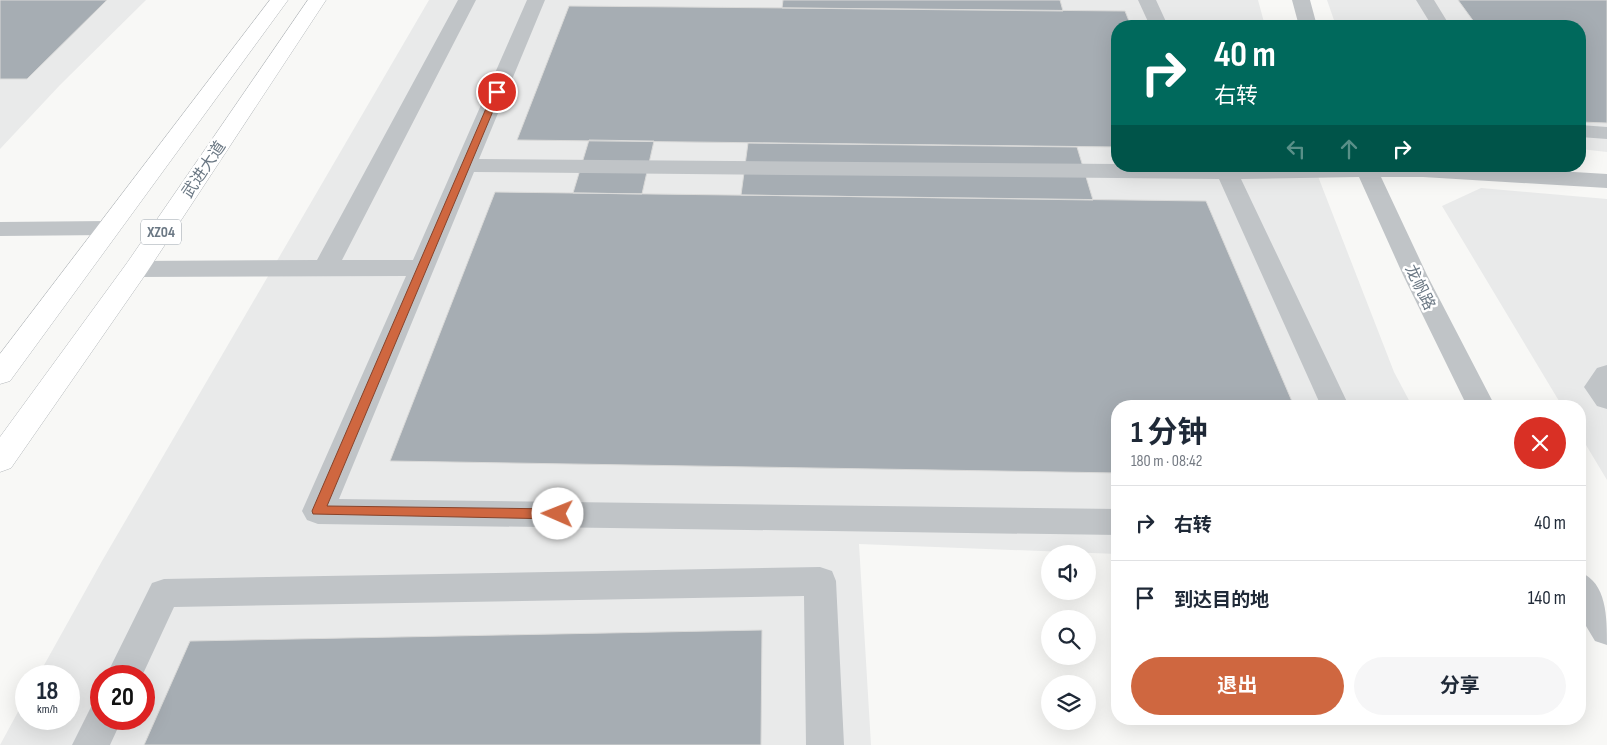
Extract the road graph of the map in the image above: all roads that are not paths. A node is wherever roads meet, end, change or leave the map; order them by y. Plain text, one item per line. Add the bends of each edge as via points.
1 (279, 0) edge
2 (317, 0) edge
3 (467, 0) edge
4 (536, 0) edge
5 (1147, 0) edge
6 (1301, 0) edge
7 (1425, 0) edge
8 (1156, 20) edge
9 (1306, 20) edge
10 (1437, 20) edge
11 (1586, 131) edge
12 (1607, 133) edge
13 (466, 165) junction
14 (1111, 168) edge
15 (1227, 172) edge
16 (1368, 172) edge
17 (1456, 172) edge
18 (1607, 181) edge
19 (0, 228) edge
20 (108, 228) junction
21 (422, 268) junction
22 (136, 269) junction
23 (325, 269) junction
24 (0, 374) edge
25 (1607, 375) edge
26 (1607, 399) edge
27 (1332, 400) edge
28 (1477, 400) edge
29 (0, 460) edge
30 (1111, 522) edge
31 (1586, 596) edge
32 (1607, 630) edge
33 (129, 665) edge
34 (98, 730) edge
35 (91, 745) edge
36 (825, 745) edge

1 - 20 main road, XZ04
2 - 22 main road, 武进大道 / XZ04
3 - 23 street
4 - 13 street
5 - 8 street
6 - 9 street
7 - 10 street
11 - 12 street
13 - 14 street
13 - 21 street
15 - 27 street
16 - 28 street, 龙帆路
17 - 18 street
19 - 20 street
20 - 24 main road, XZ04
21 - 23 street
21 - 30 street via 318,511
22 - 23 street
22 - 29 main road, 武进大道 / XZ04
25 - 26 street via 1598,387
31 - 32 street
33 - 36 street via 164,593 820,581
34 - 35 street

